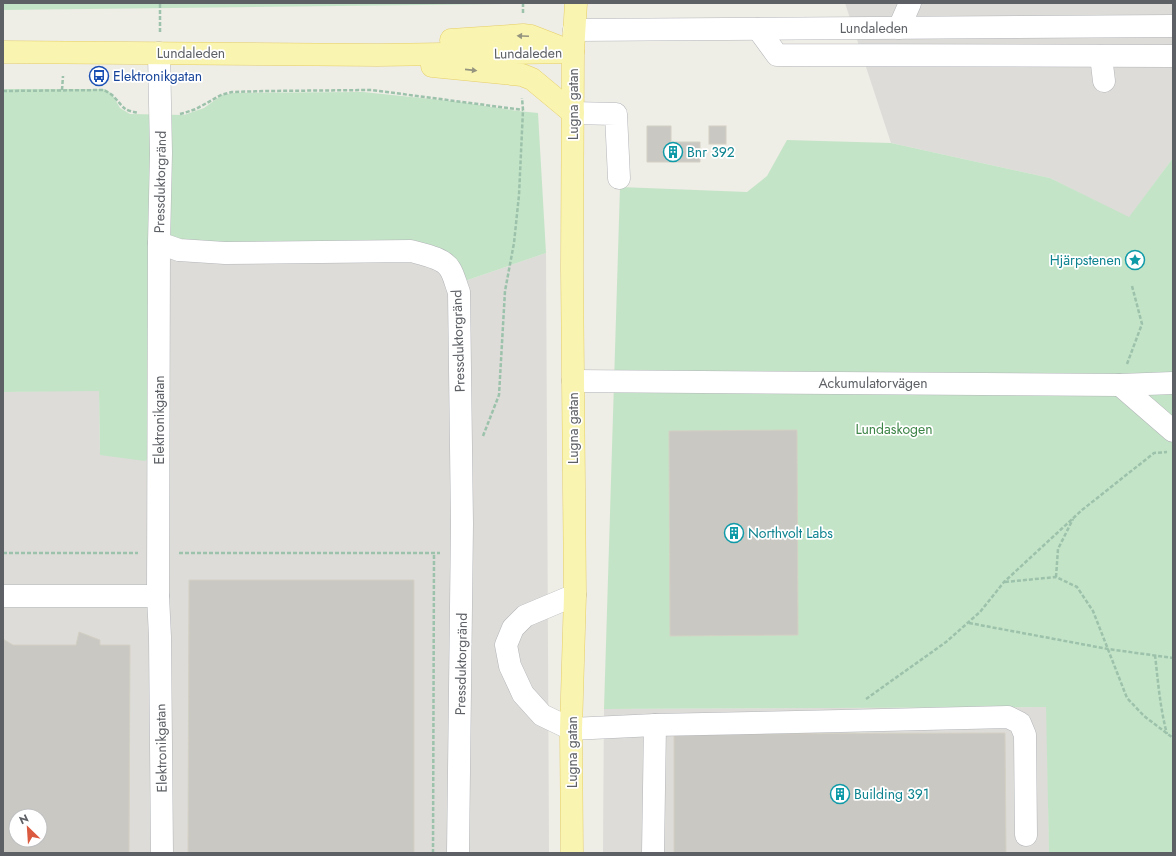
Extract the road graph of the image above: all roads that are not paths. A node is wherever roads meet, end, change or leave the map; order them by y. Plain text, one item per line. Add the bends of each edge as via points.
1 (576, 3) edge
2 (910, 3) edge
3 (1173, 26) edge
4 (899, 28) junction
5 (758, 29) junction
6 (574, 30) junction
7 (3, 52) edge
8 (573, 52) junction
9 (159, 53) junction
10 (378, 55) junction
11 (1101, 56) junction
12 (1173, 56) edge
13 (1104, 81) dead end
14 (573, 113) junction
15 (619, 178) dead end
16 (159, 243) junction
17 (573, 381) junction
18 (1173, 383) edge
19 (1120, 385) junction
20 (1173, 431) edge
21 (575, 595) junction
22 (3, 596) edge
23 (158, 596) junction
24 (656, 725) junction
25 (571, 729) junction
26 (1026, 835) dead end
27 (162, 853) edge
28 (458, 853) edge
29 (572, 853) edge
30 (652, 853) edge

1 - 6 main road, Lugna gatan
2 - 4 street
3 - 4 street, Lundaleden
4 - 5 street, Lundaleden
5 - 6 street, Lundaleden
5 - 11 street via 777,55
6 - 8 main road, Lugna gatan
7 - 9 main road, Lundaleden
8 - 10 main road, Lundaleden
8 - 14 main road, Lugna gatan
9 - 10 main road, Lundaleden
9 - 16 street, Pressduktorgränd
10 -> 14 main road, Lundaleden via 397,62 522,75 532,79
11 - 12 street
11 - 13 street
14 - 15 street via 621,113
14 - 17 main road, Lugna gatan
16 - 23 street, Elektronikgatan
16 - 28 street, Pressduktorgränd via 179,250 225,253 411,251 436,258 450,269 459,292 462,524
17 - 19 street, Ackumulatorvägen
17 - 21 main road, Lugna gatan
18 - 19 street, Ackumulatorvägen
19 - 20 street
21 - 25 main road, Lugna gatan
21 - 25 street via 525,616 513,628 506,645 510,666 523,694 542,715
22 - 23 street
23 - 27 street, Elektronikgatan
24 - 25 street
24 - 26 street via 1008,717 1020,723 1025,735
24 - 30 street
25 - 29 main road, Lugna gatan

